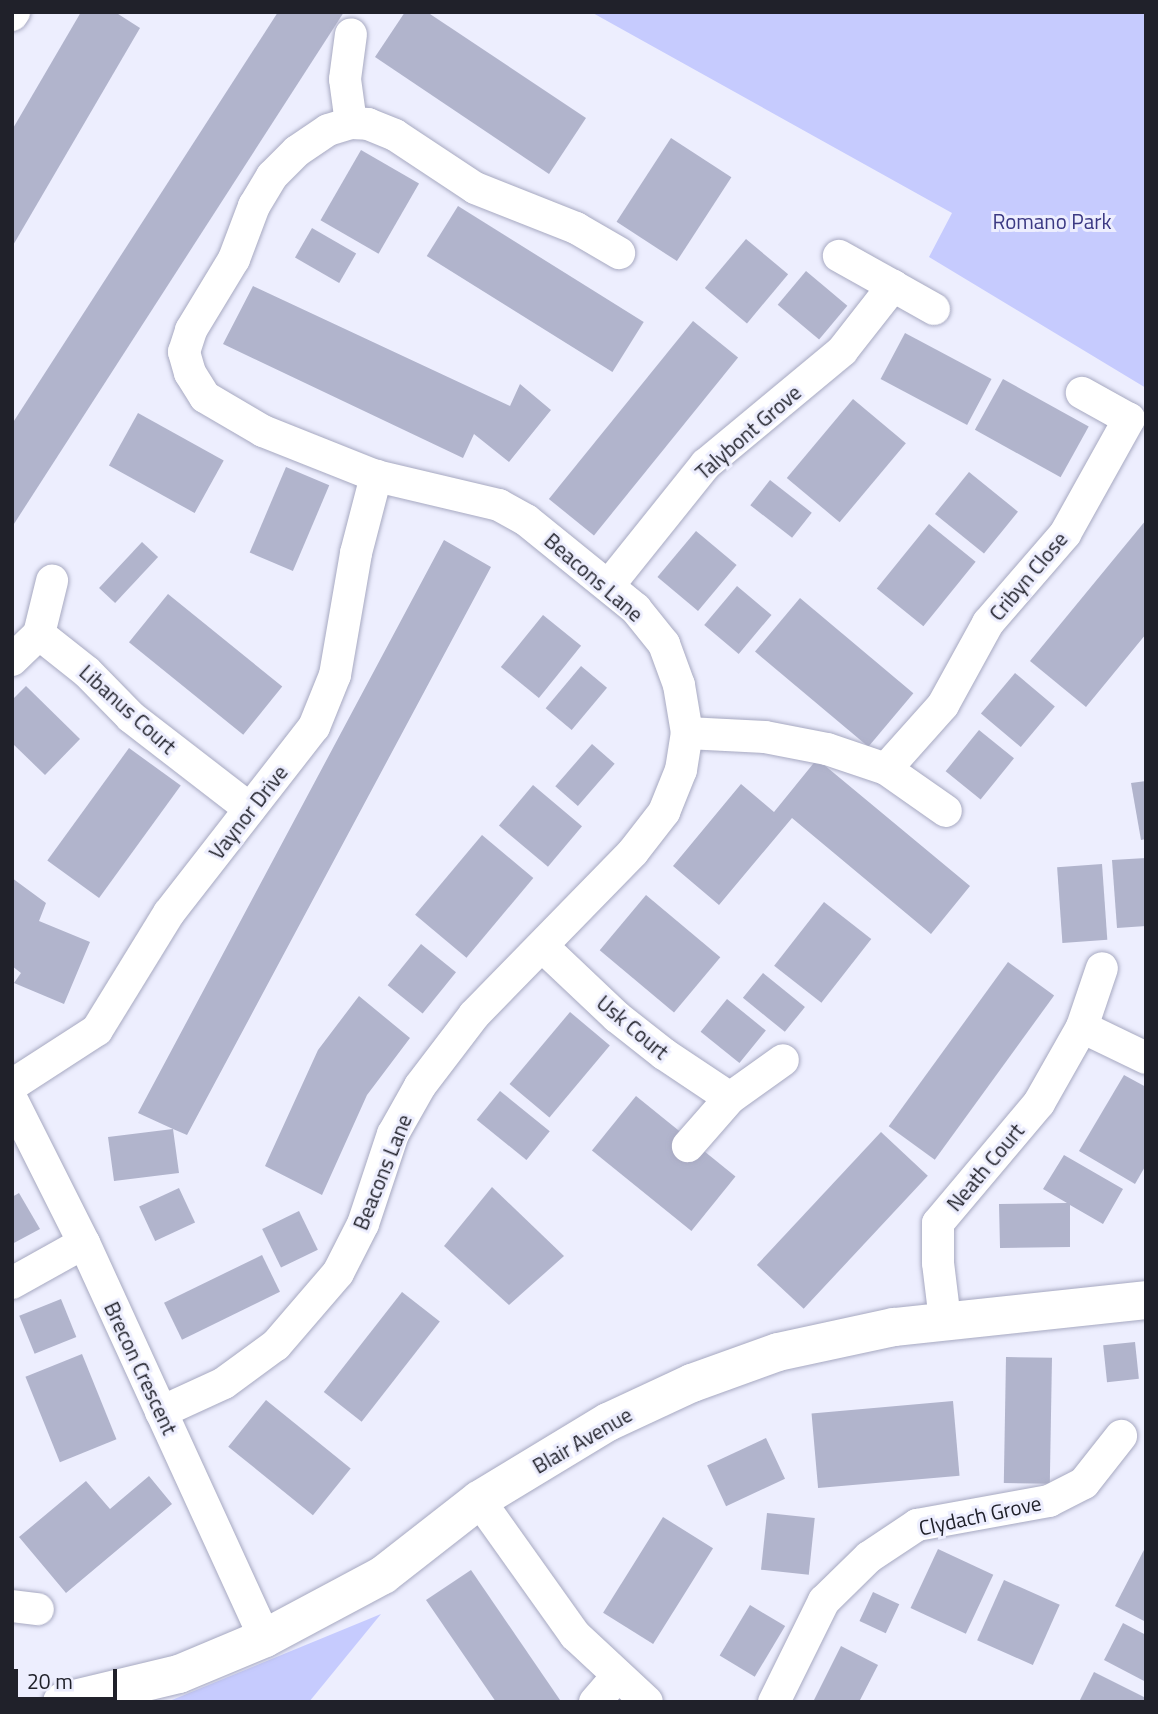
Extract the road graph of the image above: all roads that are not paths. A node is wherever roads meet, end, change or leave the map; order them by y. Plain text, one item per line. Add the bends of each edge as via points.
1 (351, 34) dead end
2 (351, 123) junction
3 (619, 253) dead end
4 (839, 256) dead end
5 (893, 286) junction
6 (934, 309) dead end
7 (1082, 393) dead end
8 (376, 476) junction
9 (52, 581) dead end
10 (609, 585) junction
11 (39, 634) junction
12 (12, 660) edge
13 (687, 733) junction
14 (886, 769) junction
15 (250, 809) junction
16 (946, 811) dead end
17 (543, 947) junction
18 (1102, 968) dead end
19 (1083, 1027) junction
20 (1146, 1058) edge
21 (783, 1060) dead end
22 (12, 1085) edge
23 (730, 1098) junction
24 (12, 1100) edge
25 (688, 1146) dead end
26 (84, 1243) junction
27 (12, 1283) edge
28 (1146, 1300) edge
29 (945, 1320) junction
30 (161, 1412) junction
31 (1121, 1436) dead end
32 (479, 1500) junction
33 (265, 1638) junction
34 (618, 1676) junction
35 (62, 1702) edge
36 (595, 1702) edge
37 (647, 1702) edge
38 (774, 1702) edge

1 - 2 street via 345,79
2 - 3 street via 368,124 395,135 475,188 576,228
2 - 8 street, Beacons Lane via 328,130 272,176 254,206 234,259 191,330 184,352 205,397 225,411
4 - 5 street
5 - 6 street
5 - 10 street, Talybont Grove via 842,351 706,464
7 - 14 street, Cribyn Close via 1129,419 1065,534 988,624 943,705
8 - 10 street, Beacons Lane via 499,505 526,520
8 - 15 street, Vaynor Drive via 356,553 335,675 314,727
9 - 11 street
10 - 13 street, Beacons Lane via 664,644 679,685
11 - 12 street
11 - 15 street, Libanus Court via 88,672 131,717
13 - 14 street via 765,737 827,749
13 - 17 street, Beacons Lane via 681,770 664,812 633,852
14 - 16 street
15 - 22 street, Vaynor Drive via 169,913 97,1030
17 - 23 street, Usk Court via 626,1024
17 - 30 street, Beacons Lane via 474,1015 419,1086 393,1134 363,1224 338,1273 276,1345 224,1383
18 - 19 street, Neath Court
19 - 20 street
19 - 29 street, Neath Court via 1039,1103 938,1223
21 - 23 street
23 - 25 street
24 - 26 street, Brecon Crescent
26 - 27 street
26 - 30 street, Brecon Crescent
28 - 29 street, Blair Avenue
29 - 32 street, Blair Avenue via 778,1352 692,1384 608,1422
30 - 33 street, Brecon Crescent
31 - 38 street, Clydach Grove via 1084,1483 1049,1501 917,1525 869,1557 824,1601
32 - 33 street, Blair Avenue via 383,1575
32 - 34 street via 575,1635
33 - 35 street, Blair Avenue via 178,1674
34 - 36 street
34 - 37 street

